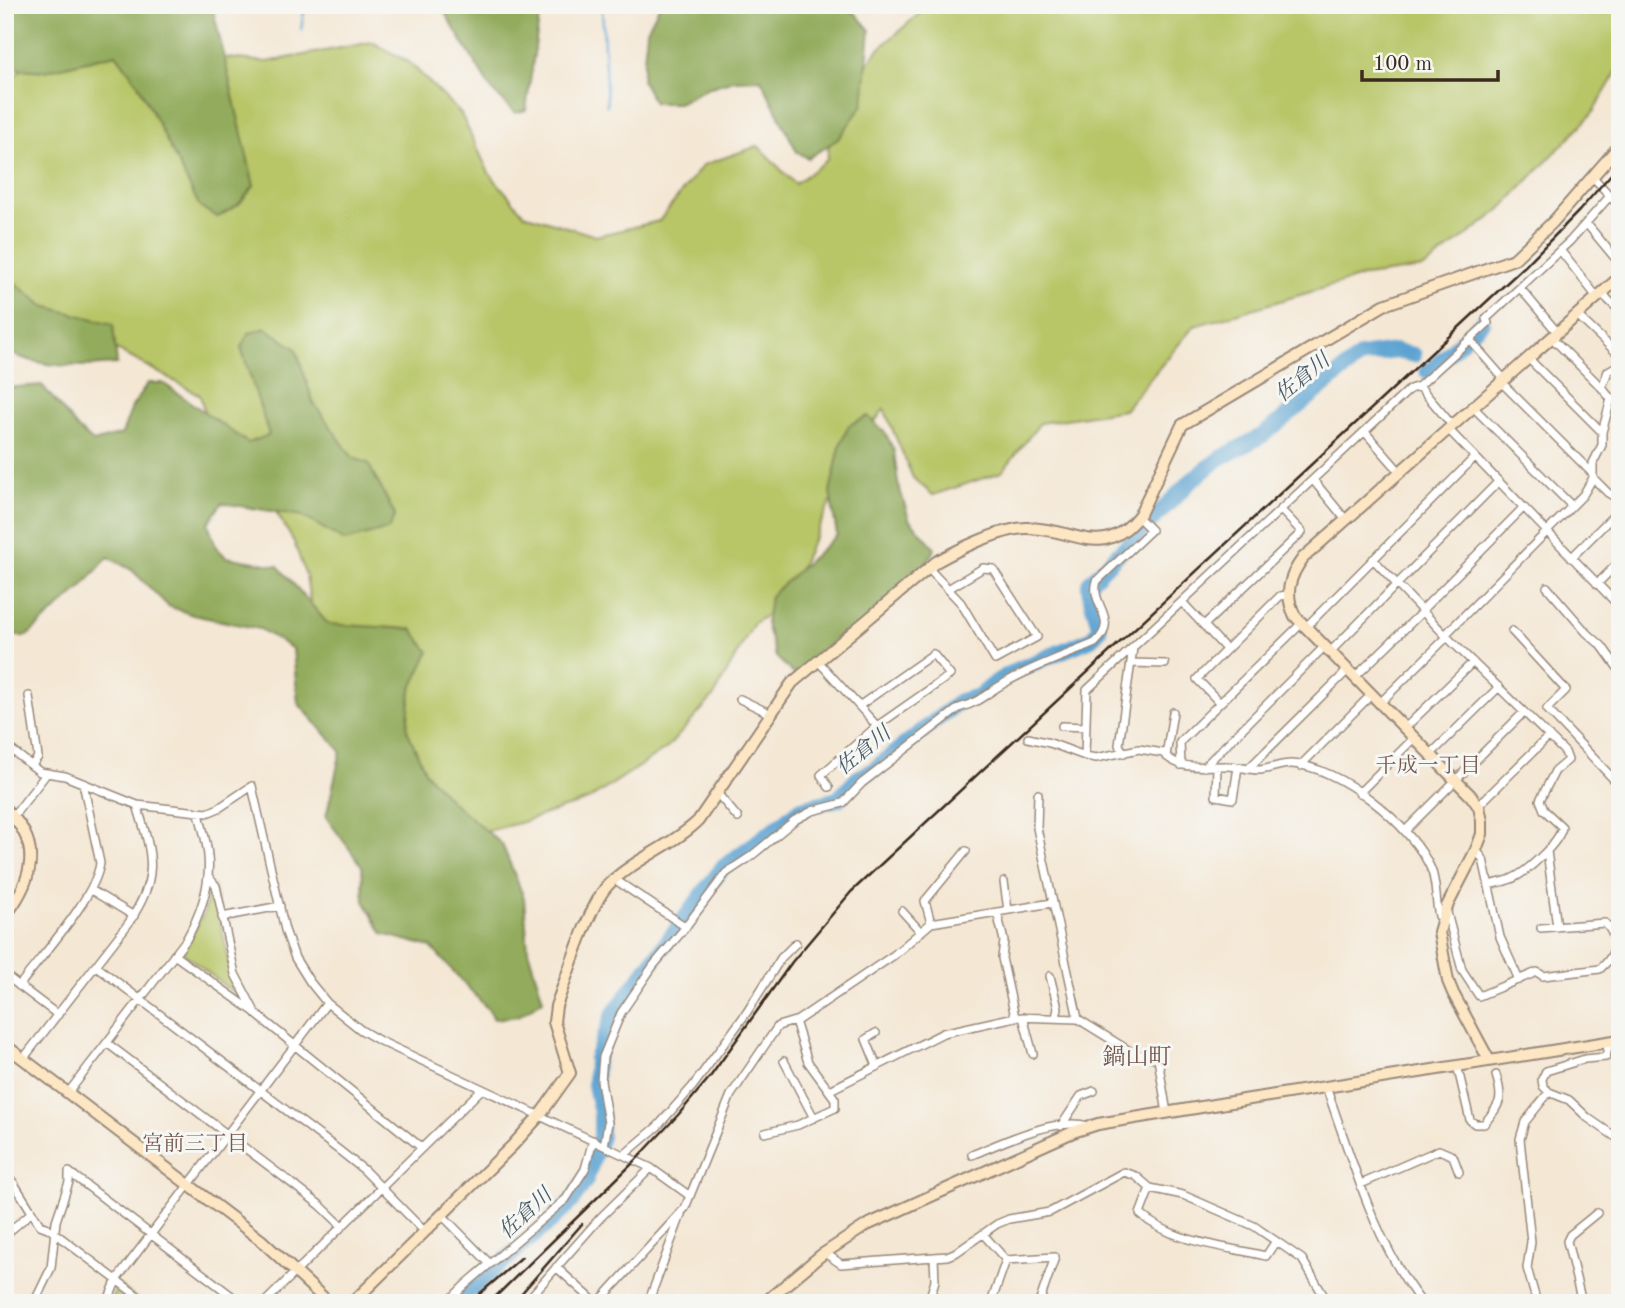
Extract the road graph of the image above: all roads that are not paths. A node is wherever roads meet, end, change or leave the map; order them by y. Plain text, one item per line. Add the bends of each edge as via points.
1 (1620, 145) edge
2 (1593, 177) junction
3 (1620, 190) edge
4 (1611, 197) junction
5 (1620, 207) edge
6 (1586, 223) junction
7 (1560, 250) junction
8 (1620, 264) edge
9 (1620, 277) edge
10 (1520, 288) junction
11 (1599, 295) junction
12 (1620, 311) edge
13 (1577, 315) junction
14 (1554, 335) junction
15 (1470, 340) junction
16 (1620, 356) edge
17 (1528, 358) junction
18 (1620, 365) edge
19 (1502, 381) junction
20 (1419, 386) junction
21 (1602, 388) junction
22 (1473, 407) junction
23 (1450, 427) junction
24 (1365, 432) junction
25 (1602, 432) junction
26 (1474, 458) junction
27 (1400, 472) junction
28 (1593, 476) junction
29 (1313, 480) junction
30 (1498, 482) junction
31 (1620, 500) edge
32 (1572, 506) junction
33 (1523, 508) junction
34 (1620, 509) edge
35 (1281, 510) junction
36 (1138, 517) junction
37 (1346, 520) junction
38 (1546, 532) junction
39 (1571, 558) junction
40 (1373, 559) junction
41 (1620, 561) edge
42 (928, 568) junction
43 (1397, 584) junction
44 (1597, 584) junction
45 (1547, 587) dead end
46 (948, 589) junction
47 (1288, 595) junction
48 (1182, 602) junction
49 (1620, 607) edge
50 (1422, 611) junction
51 (1204, 625) junction
52 (1304, 625) junction
53 (1512, 631) dead end
54 (1446, 636) junction
55 (1133, 647) junction
56 (1226, 649) junction
57 (1328, 649) junction
58 (818, 661) junction
59 (1473, 662) junction
60 (1131, 663) junction
61 (1165, 664) dead end
62 (1620, 671) edge
63 (1352, 673) junction
64 (1499, 687) junction
65 (1372, 694) junction
66 (29, 696) dead end
67 (740, 699) dead end
68 (1220, 703) junction
69 (1380, 703) junction
70 (859, 706) junction
71 (1173, 712) dead end
72 (1524, 712) junction
73 (771, 714) junction
74 (877, 726) junction
75 (1062, 726) dead end
76 (1086, 727) junction
77 (1405, 728) junction
78 (1549, 736) junction
79 (1028, 738) dead end
80 (1414, 738) junction
81 (5, 745) edge
82 (1124, 753) junction
83 (1431, 754) junction
84 (1166, 756) junction
85 (1085, 757) junction
86 (32, 765) junction
87 (1181, 765) junction
88 (1217, 766) junction
89 (1300, 766) junction
90 (1203, 767) junction
91 (1238, 767) junction
92 (1248, 769) junction
93 (47, 773) junction
94 (1456, 780) junction
95 (83, 783) junction
96 (1620, 786) edge
97 (829, 787) dead end
98 (717, 793) junction
99 (1359, 793) junction
100 (1038, 794) dead end
101 (137, 805) junction
102 (1478, 806) junction
103 (9, 813) edge
104 (199, 813) junction
105 (738, 818) dead end
106 (5, 827) edge
107 (1406, 830) junction
108 (1476, 850) junction
109 (966, 851) dead end
110 (1547, 851) junction
111 (208, 876) junction
112 (614, 879) junction
113 (1004, 882) dead end
114 (1489, 884) junction
115 (5, 889) edge
116 (91, 890) junction
117 (18, 899) junction
118 (1052, 903) junction
119 (280, 906) junction
120 (1008, 910) junction
121 (902, 911) dead end
122 (998, 912) junction
123 (1444, 912) junction
124 (5, 916) edge
125 (134, 916) junction
126 (222, 917) junction
127 (932, 923) junction
128 (686, 927) junction
129 (1557, 927) junction
130 (1541, 928) dead end
131 (921, 932) junction
132 (796, 943) dead end
133 (1617, 948) edge
134 (174, 955) junction
135 (96, 966) junction
136 (5, 975) edge
137 (1050, 976) dead end
138 (1519, 979) junction
139 (19, 986) junction
140 (141, 999) junction
141 (327, 1003) junction
142 (256, 1014) junction
143 (58, 1015) junction
144 (1019, 1017) junction
145 (1056, 1018) junction
146 (1078, 1019) junction
147 (795, 1021) junction
148 (876, 1033) dead end
149 (1615, 1041) edge
150 (107, 1043) junction
151 (5, 1045) edge
152 (295, 1045) junction
153 (1033, 1054) dead end
154 (23, 1059) junction
155 (1489, 1060) junction
156 (784, 1061) dead end
157 (1457, 1065) junction
158 (877, 1066) junction
159 (1496, 1075) dead end
160 (1326, 1087) junction
161 (482, 1089) junction
162 (261, 1090) junction
163 (830, 1090) junction
164 (1094, 1091) dead end
165 (1549, 1092) junction
166 (68, 1093) junction
167 (1167, 1113) junction
168 (540, 1115) junction
169 (814, 1118) junction
170 (1061, 1126) junction
171 (1090, 1127) junction
172 (765, 1133) dead end
173 (227, 1134) junction
174 (593, 1140) junction
175 (1620, 1140) edge
176 (604, 1146) junction
177 (422, 1148) junction
178 (624, 1155) junction
179 (972, 1155) dead end
180 (651, 1168) junction
181 (1459, 1172) dead end
182 (5, 1183) edge
183 (189, 1184) junction
184 (1361, 1184) junction
185 (381, 1188) junction
186 (1150, 1188) junction
187 (690, 1196) junction
188 (682, 1211) junction
189 (32, 1212) junction
190 (1597, 1213) dead end
191 (442, 1215) junction
192 (342, 1226) junction
193 (425, 1232) junction
194 (56, 1234) junction
195 (151, 1234) junction
196 (983, 1234) junction
197 (5, 1235) edge
198 (1276, 1241) junction
199 (825, 1253) junction
200 (934, 1257) junction
201 (1006, 1260) junction
202 (490, 1264) junction
203 (556, 1267) junction
204 (297, 1271) junction
205 (117, 1279) junction
206 (34, 1303) edge
207 (107, 1303) edge
208 (147, 1303) edge
209 (241, 1303) edge
210 (264, 1303) edge
211 (329, 1303) edge
212 (352, 1303) edge
213 (447, 1303) edge
214 (524, 1303) edge
215 (597, 1303) edge
216 (648, 1303) edge
217 (764, 1303) edge
218 (928, 1303) edge
219 (991, 1303) edge
220 (1039, 1303) edge
221 (1328, 1303) edge
222 (1422, 1303) edge
223 (1536, 1303) edge
224 (1582, 1303) edge

1 - 2 street
2 - 4 street
2 - 36 street via 1514,259 1384,306 1182,425
3 - 4 street
4 - 5 street
4 - 6 street
6 - 7 street
6 - 8 street
7 - 10 street
7 - 11 street
9 - 11 street
10 - 14 street
10 - 15 street
11 - 12 street
11 - 13 street
13 - 14 street
13 - 16 street
14 - 17 street
14 - 21 street
15 - 19 street
15 - 20 street
17 - 19 street
17 - 25 street
18 - 21 street via 1608,371
19 - 22 street
19 - 28 street
20 - 23 street
20 - 24 street
21 - 25 street via 1611,400
22 - 23 street
22 - 32 street
23 - 26 street
23 - 27 street
24 - 27 street
24 - 29 street
25 - 28 street
26 - 30 street
26 - 40 street
27 - 37 street
28 - 31 street
28 - 32 street
29 - 35 street
29 - 37 street
30 - 33 street
30 - 43 street
32 - 38 street
33 - 38 street
33 - 50 street
34 - 39 street
35 - 48 street
35 - 51 street via 1302,532
36 - 42 street via 1119,535 1106,540 1038,529 1010,530
36 - 128 street via 1151,530 1097,581 1096,597 1105,626 1095,643 959,708 843,803 795,820 726,873
37 - 47 street via 1291,573
38 - 39 street
38 - 54 street
39 - 44 street
40 - 43 street
40 - 52 street
41 - 44 street
42 - 46 street
42 - 58 street
43 - 50 street
43 - 57 street
44 - 49 street
45 - 62 street
46 - 46 street via 995,660 1037,637 993,569 983,568
47 - 52 street via 1290,607
47 - 56 street via 1280,597
48 - 51 street
48 - 55 street
50 - 54 street
50 - 63 street
51 - 56 street
52 - 57 street
52 - 68 street
53 - 96 street via 1566,691 1547,709
54 - 59 street
54 - 69 street
55 - 60 street
55 - 76 street via 1087,690
56 - 68 street via 1197,679
57 - 63 street
57 - 90 street
58 - 70 street
58 - 73 street via 792,683
59 - 64 street
59 - 77 street
60 - 61 street
60 - 82 street via 1119,745
63 - 65 street
63 - 92 street
64 - 72 street
64 - 83 street
65 - 69 street
65 - 89 street
66 - 86 street via 38,757
67 - 73 street
68 - 87 street via 1180,742
69 - 77 street
70 - 74 street
70 - 74 street via 933,654 950,675
71 - 84 street
72 - 78 street
72 - 94 street
73 - 98 street
74 - 97 street via 821,775
75 - 76 street
76 - 85 street
77 - 80 street
78 - 102 street
78 - 110 street via 1568,760 1555,771 1540,800 1562,827 1561,836
79 - 85 street
80 - 83 street
80 - 99 street
81 - 86 street
82 - 84 street via 1139,749
82 - 85 street
83 - 94 street
84 - 87 street
86 - 93 street
87 - 90 street
88 - 90 street
88 - 91 street
88 - 91 street via 1216,796 1233,799
89 - 92 street
89 - 99 street via 1336,776
91 - 92 street
93 - 95 street
93 - 103 street
94 - 102 street
94 - 107 street
95 - 101 street
95 - 116 street via 100,863
98 - 105 street
98 - 112 street via 684,835
99 - 107 street
100 - 118 street via 1037,828
101 - 104 street
101 - 125 street via 152,869
102 - 108 street via 1482,834
103 - 106 street
103 - 117 street via 25,834 30,856 27,882
104 - 111 street
104 - 119 street via 219,808 252,786
107 - 123 street via 1432,870 1435,902 1440,916
108 - 114 street
108 - 123 street
109 - 127 street via 925,901
110 - 114 street via 1514,878
110 - 129 street
111 - 126 street via 216,886
111 - 134 street via 194,925
112 - 128 street
112 - 168 street via 598,896 556,1006 554,1022 570,1073
113 - 120 street
114 - 138 street via 1500,937
115 - 117 street
116 - 125 street
116 - 139 street
117 - 124 street
118 - 120 street
118 - 146 street
119 - 126 street
119 - 141 street via 295,958
120 - 122 street
121 - 131 street
122 - 127 street
122 - 144 street via 1002,958
123 - 138 street via 1462,970 1479,996
123 - 155 street via 1438,932 1448,981
125 - 135 street
126 - 142 street via 235,974
127 - 131 street
128 - 176 street via 621,1013 603,1057 601,1081 608,1123
129 - 130 street
129 - 133 street via 1605,923 1615,933
131 - 147 street
132 - 178 street via 693,1086 658,1126
133 - 138 street via 1600,969 1542,976 1537,972
134 - 140 street
134 - 142 street
135 - 140 street
135 - 143 street
136 - 139 street
137 - 145 street
139 - 143 street
140 - 150 street
140 - 162 street
141 - 152 street
141 - 161 street via 380,1041
142 - 152 street
143 - 154 street
144 - 145 street
144 - 153 street
144 - 158 street via 943,1033
145 - 146 street
146 - 167 street via 1133,1053 1158,1059
147 - 163 street via 808,1062
147 - 187 street via 772,1032 731,1095
148 - 158 street via 866,1039
149 - 155 street
149 - 165 street via 1606,1057 1546,1071 1542,1079
150 - 166 street
150 - 173 street
151 - 154 street
152 - 162 street
152 - 177 street
154 - 166 street
155 - 157 street
156 - 169 street
157 - 159 street via 1475,1124 1484,1124 1501,1103
157 - 160 street
158 - 163 street
160 - 167 street
160 - 184 street
161 - 168 street
161 - 177 street
162 - 173 street
162 - 185 street
163 - 169 street via 835,1108
164 - 170 street via 1081,1097
165 - 175 street via 1569,1100
165 - 223 street via 1525,1122 1520,1139 1531,1242 1527,1268
166 - 183 street
167 - 171 street
168 - 174 street
168 - 191 street
169 - 172 street
170 - 171 street via 1077,1123
170 - 179 street via 1026,1132
171 - 199 street via 867,1225
173 - 183 street
173 - 192 street
174 - 176 street
174 - 202 street via 585,1170 566,1199
176 - 178 street
177 - 185 street
178 - 180 street
180 - 187 street
180 - 203 street
181 - 184 street via 1453,1156 1439,1150
182 - 189 street via 13,1182
183 - 195 street
183 - 204 street
184 - 222 street via 1373,1221
185 - 192 street
185 - 193 street
186 - 196 street via 1136,1175 1124,1172 1050,1212 1009,1219
186 - 198 street via 1183,1195 1254,1226
186 - 198 street via 1140,1214 1179,1236 1266,1256
187 - 188 street
188 - 215 street
188 - 216 street
189 - 194 street via 40,1225
189 - 197 street
190 - 224 street via 1567,1241
191 - 193 street
191 - 202 street
192 - 204 street
193 - 212 street
194 - 195 street via 69,1171
194 - 205 street
194 - 206 street via 51,1268
195 - 205 street
195 - 209 street
196 - 200 street via 957,1252
196 - 201 street
198 - 221 street via 1301,1259
199 - 200 street via 841,1264
199 - 217 street
200 - 218 street via 935,1280
201 - 219 street
201 - 220 street via 1055,1257
202 - 213 street
203 - 214 street
203 - 215 street
204 - 210 street
204 - 211 street
205 - 207 street
205 - 208 street

